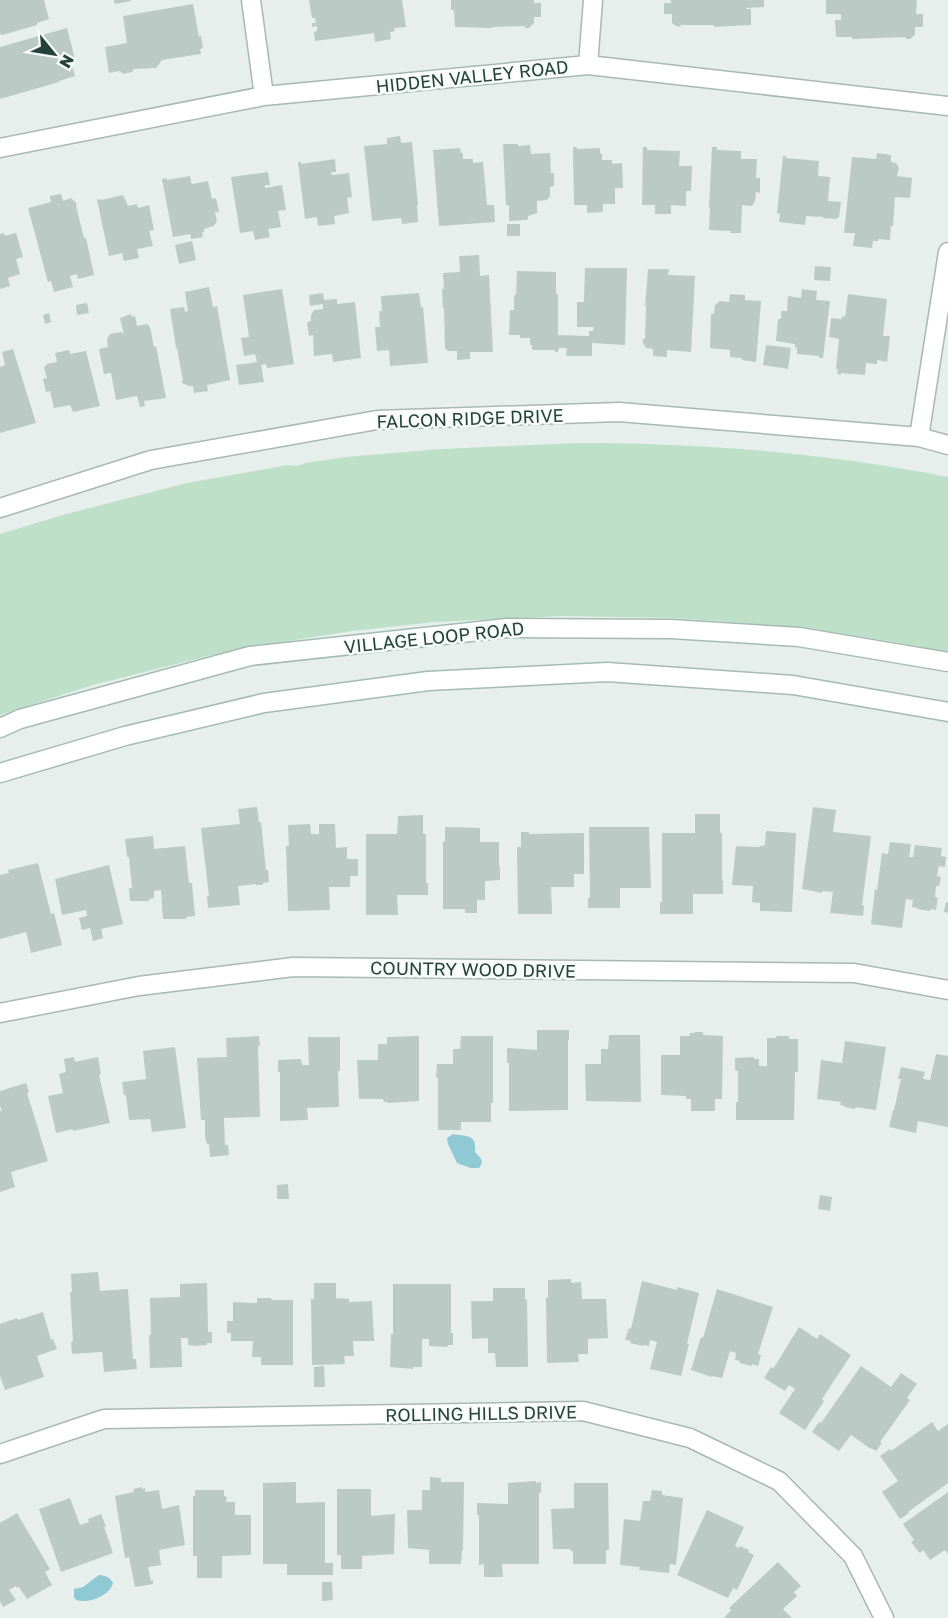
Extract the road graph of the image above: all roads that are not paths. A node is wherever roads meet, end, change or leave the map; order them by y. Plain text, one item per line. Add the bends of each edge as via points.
1 (251, 0) edge
2 (593, 0) edge
3 (588, 65) junction
4 (264, 96) junction
5 (948, 106) edge
6 (0, 147) edge
7 (948, 252) edge
8 (919, 437) junction
9 (948, 445) edge
10 (0, 508) edge
11 (948, 662) edge
12 (948, 712) edge
13 (0, 728) edge
14 (0, 773) edge
15 (948, 990) edge
16 (0, 1013) edge
17 (0, 1454) edge
18 (884, 1618) edge

1 - 4 street
2 - 3 street
3 - 4 street, HIDDEN VALLEY ROAD
3 - 5 street, HIDDEN VALLEY ROAD
4 - 6 street, HIDDEN VALLEY ROAD
7 - 8 street
8 - 9 street, FALCON RIDGE DRIVE
8 - 10 street, FALCON RIDGE DRIVE via 619,412 377,420 151,460
11 - 13 street, VILLAGE LOOP ROAD via 799,637 671,629 507,628 250,656 20,719
12 - 14 street via 793,685 607,672 428,681 264,704 125,736
15 - 16 street, COUNTRY WOOD DRIVE via 854,973 292,967 139,986
17 - 18 street, ROLLING HILLS DRIVE via 104,1419 583,1411 690,1438 779,1480 853,1556

